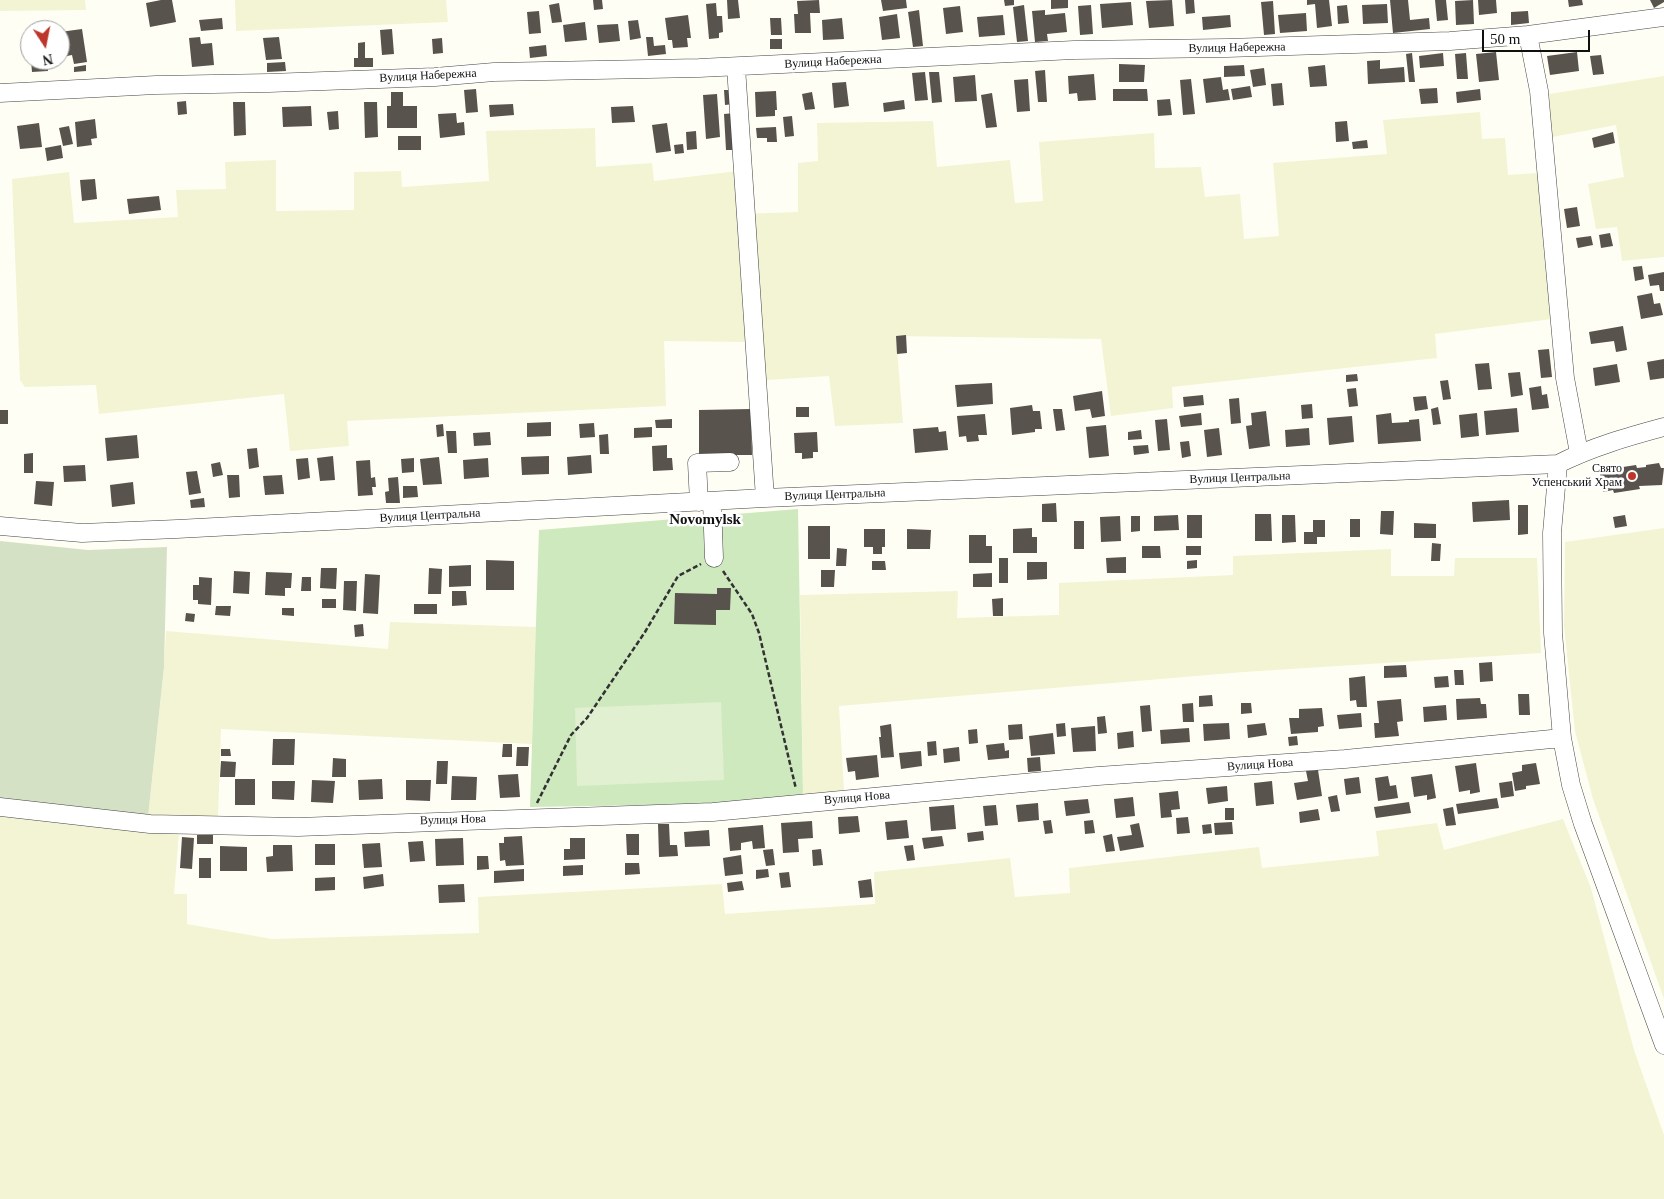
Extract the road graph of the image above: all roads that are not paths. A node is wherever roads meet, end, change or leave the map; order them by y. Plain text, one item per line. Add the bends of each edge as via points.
1 (1664, 17) edge
2 (1528, 35) junction
3 (736, 67) junction
4 (0, 93) edge
5 (1664, 427) edge
6 (1579, 453) junction
7 (730, 462) dead end
8 (1558, 464) junction
9 (765, 498) junction
10 (705, 502) junction
11 (0, 526) edge
12 (714, 558) road end
13 (1562, 738) junction
14 (0, 807) edge
15 (1664, 1045) edge

1 - 2 street, Вулиця Набережна
2 - 3 street, Вулиця Набережна via 1359,45 1074,50
2 - 6 street via 1539,91 1565,378
3 - 4 street, Вулиця Набережна via 494,72
3 - 9 street
5 - 6 street, Вулиця Центральна
6 - 8 street, Вулиця Центральна
7 - 10 street via 697,463
8 - 9 street, Вулиця Центральна
8 - 13 street via 1552,533 1553,633
9 - 10 street, Вулиця Центральна
10 - 11 street, Вулиця Центральна via 92,532
10 - 12 street
13 - 14 street, Вулиця Нова via 1345,760 1098,776 713,812 298,827 150,824
13 - 15 street via 1583,824

